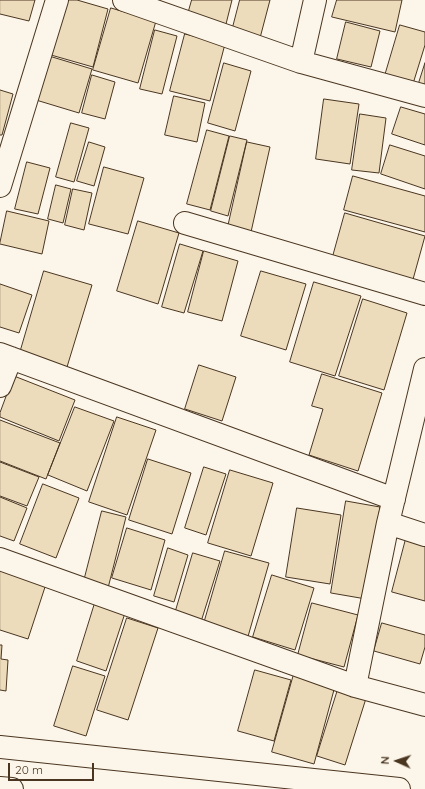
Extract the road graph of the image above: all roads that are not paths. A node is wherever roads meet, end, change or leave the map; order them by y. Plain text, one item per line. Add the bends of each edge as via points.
1 (57, 0) edge
2 (124, 0) edge
3 (315, 0) edge
4 (301, 62) junction
5 (425, 96) edge
6 (0, 186) edge
7 (186, 223) dead end
8 (425, 294) edge
9 (6, 356) edge
10 (425, 369) edge
11 (0, 386) edge
12 (394, 499) junction
13 (388, 523) junction
14 (425, 535) edge
15 (0, 559) edge
16 (355, 686) junction
17 (425, 706) edge
18 (0, 747) edge
19 (0, 788) edge
20 (12, 789) edge
21 (399, 789) edge

1 - 6 street
2 - 4 street
3 - 4 street
4 - 5 street
7 - 8 street
9 - 11 street
9 - 12 street
10 - 12 street
12 - 13 street
13 - 14 street
13 - 16 street
15 - 16 street
16 - 17 street
18 - 21 street
19 - 20 street

